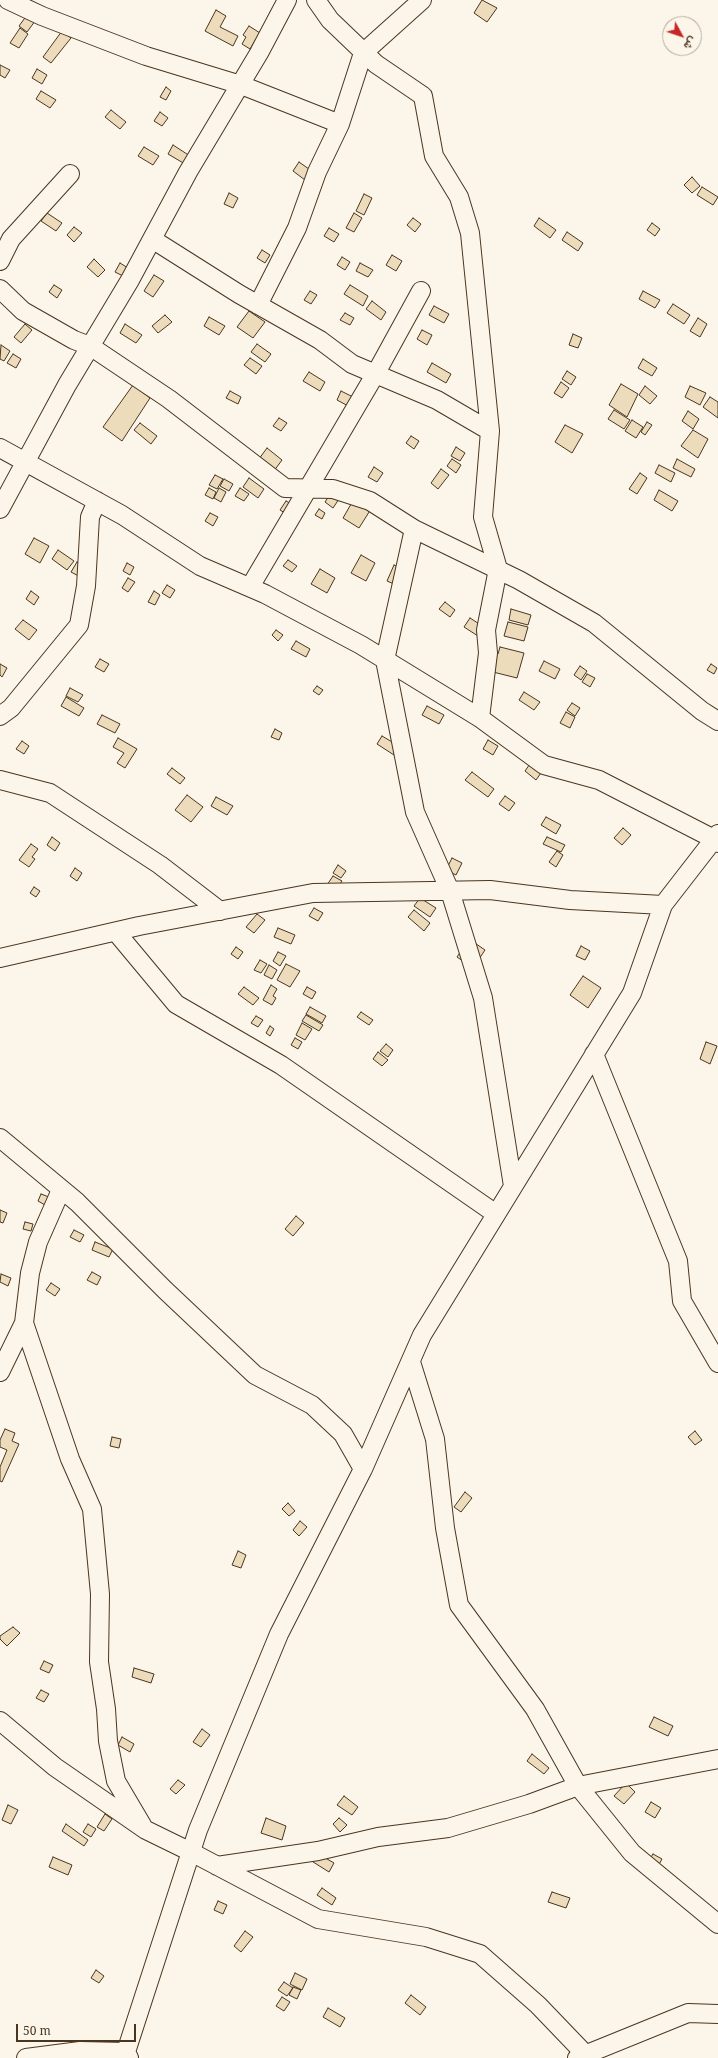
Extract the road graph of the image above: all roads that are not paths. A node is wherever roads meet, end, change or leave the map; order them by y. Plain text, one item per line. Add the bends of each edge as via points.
1 (8, 0) edge
2 (287, 0) edge
3 (316, 0) edge
4 (422, 0) edge
5 (363, 53) junction
6 (241, 84) junction
7 (340, 124) junction
8 (70, 174) dead end
9 (152, 239) junction
10 (0, 261) edge
11 (0, 289) edge
12 (421, 291) dead end
13 (258, 305) junction
14 (90, 346) junction
15 (376, 374) junction
16 (490, 431) junction
17 (0, 448) edge
18 (26, 462) junction
19 (308, 488) junction
20 (97, 501) junction
21 (0, 509) edge
22 (414, 529) junction
23 (498, 569) junction
24 (250, 587) junction
25 (385, 660) junction
26 (0, 716) edge
27 (480, 718) junction
28 (718, 721) edge
29 (0, 780) edge
30 (717, 839) edge
31 (450, 891) junction
32 (663, 904) junction
33 (220, 911) junction
34 (116, 932) junction
35 (0, 958) edge
36 (594, 1054) junction
37 (0, 1138) edge
38 (513, 1186) junction
39 (61, 1190) junction
40 (496, 1214) junction
41 (24, 1323) junction
42 (411, 1362) junction
43 (718, 1363) edge
44 (0, 1372) edge
45 (363, 1469) junction
46 (0, 1721) edge
47 (718, 1759) edge
48 (578, 1786) junction
49 (146, 1830) junction
50 (191, 1852) junction
51 (217, 1866) junction
52 (718, 1924) edge
53 (718, 2014) edge
54 (126, 2056) edge
55 (581, 2056) edge
56 (26, 2058) edge

1 - 6 street via 42,16 146,56
2 - 6 street
3 - 5 street via 330,20
4 - 5 street
5 - 7 street
5 - 16 street via 423,96 434,156 459,197 470,233
6 - 7 street
6 - 9 street via 188,172
7 - 13 street via 316,172 297,228
8 - 10 street via 11,240
9 - 13 street
9 - 14 street
11 - 14 street via 23,311 74,340
12 - 15 street
13 - 15 street via 320,340 352,364
14 - 18 street
14 - 19 street via 169,399 285,488
15 - 16 street via 437,400
15 - 19 street
16 - 23 street via 482,517
17 - 18 street
18 - 20 street
18 - 21 street
19 - 22 street via 333,489 370,501
19 - 24 street
20 - 24 street via 200,566
20 - 26 street via 90,517 86,586 79,625 11,708
22 - 23 street
22 - 25 street
23 - 27 street via 486,630 488,653
23 - 28 street via 594,623 702,711
24 - 25 street
25 - 27 street
25 - 31 street via 415,812
27 - 30 street via 544,765 598,780
29 - 33 street via 50,793 160,865
30 - 32 street
31 - 32 street via 490,890 570,900
31 - 33 street via 312,892
31 - 38 street via 483,998
32 - 36 street via 632,993
33 - 34 street
34 - 35 street
34 - 40 street via 176,1004 282,1064
36 - 38 street
36 - 43 street via 678,1262 682,1300
37 - 39 street
38 - 40 street
39 - 41 street via 38,1242 30,1273
39 - 45 street via 77,1202 164,1290 255,1375 312,1405 342,1434
40 - 42 street via 422,1335
41 - 44 street
41 - 49 street via 70,1459 92,1509 100,1594 99,1662 108,1741 116,1781
42 - 45 street
42 - 48 street via 436,1439 445,1528 459,1605 535,1709
45 - 50 street via 279,1634
46 - 49 street via 55,1768
47 - 48 street
48 - 51 street via 529,1804 448,1828 378,1837 318,1851
48 - 52 street via 632,1853
49 - 50 street
50 - 51 street
50 - 54 street
51 - 55 street via 318,1919 426,1937 480,1954 538,2005
53 - 55 street via 688,2013
54 - 56 street via 80,2051

